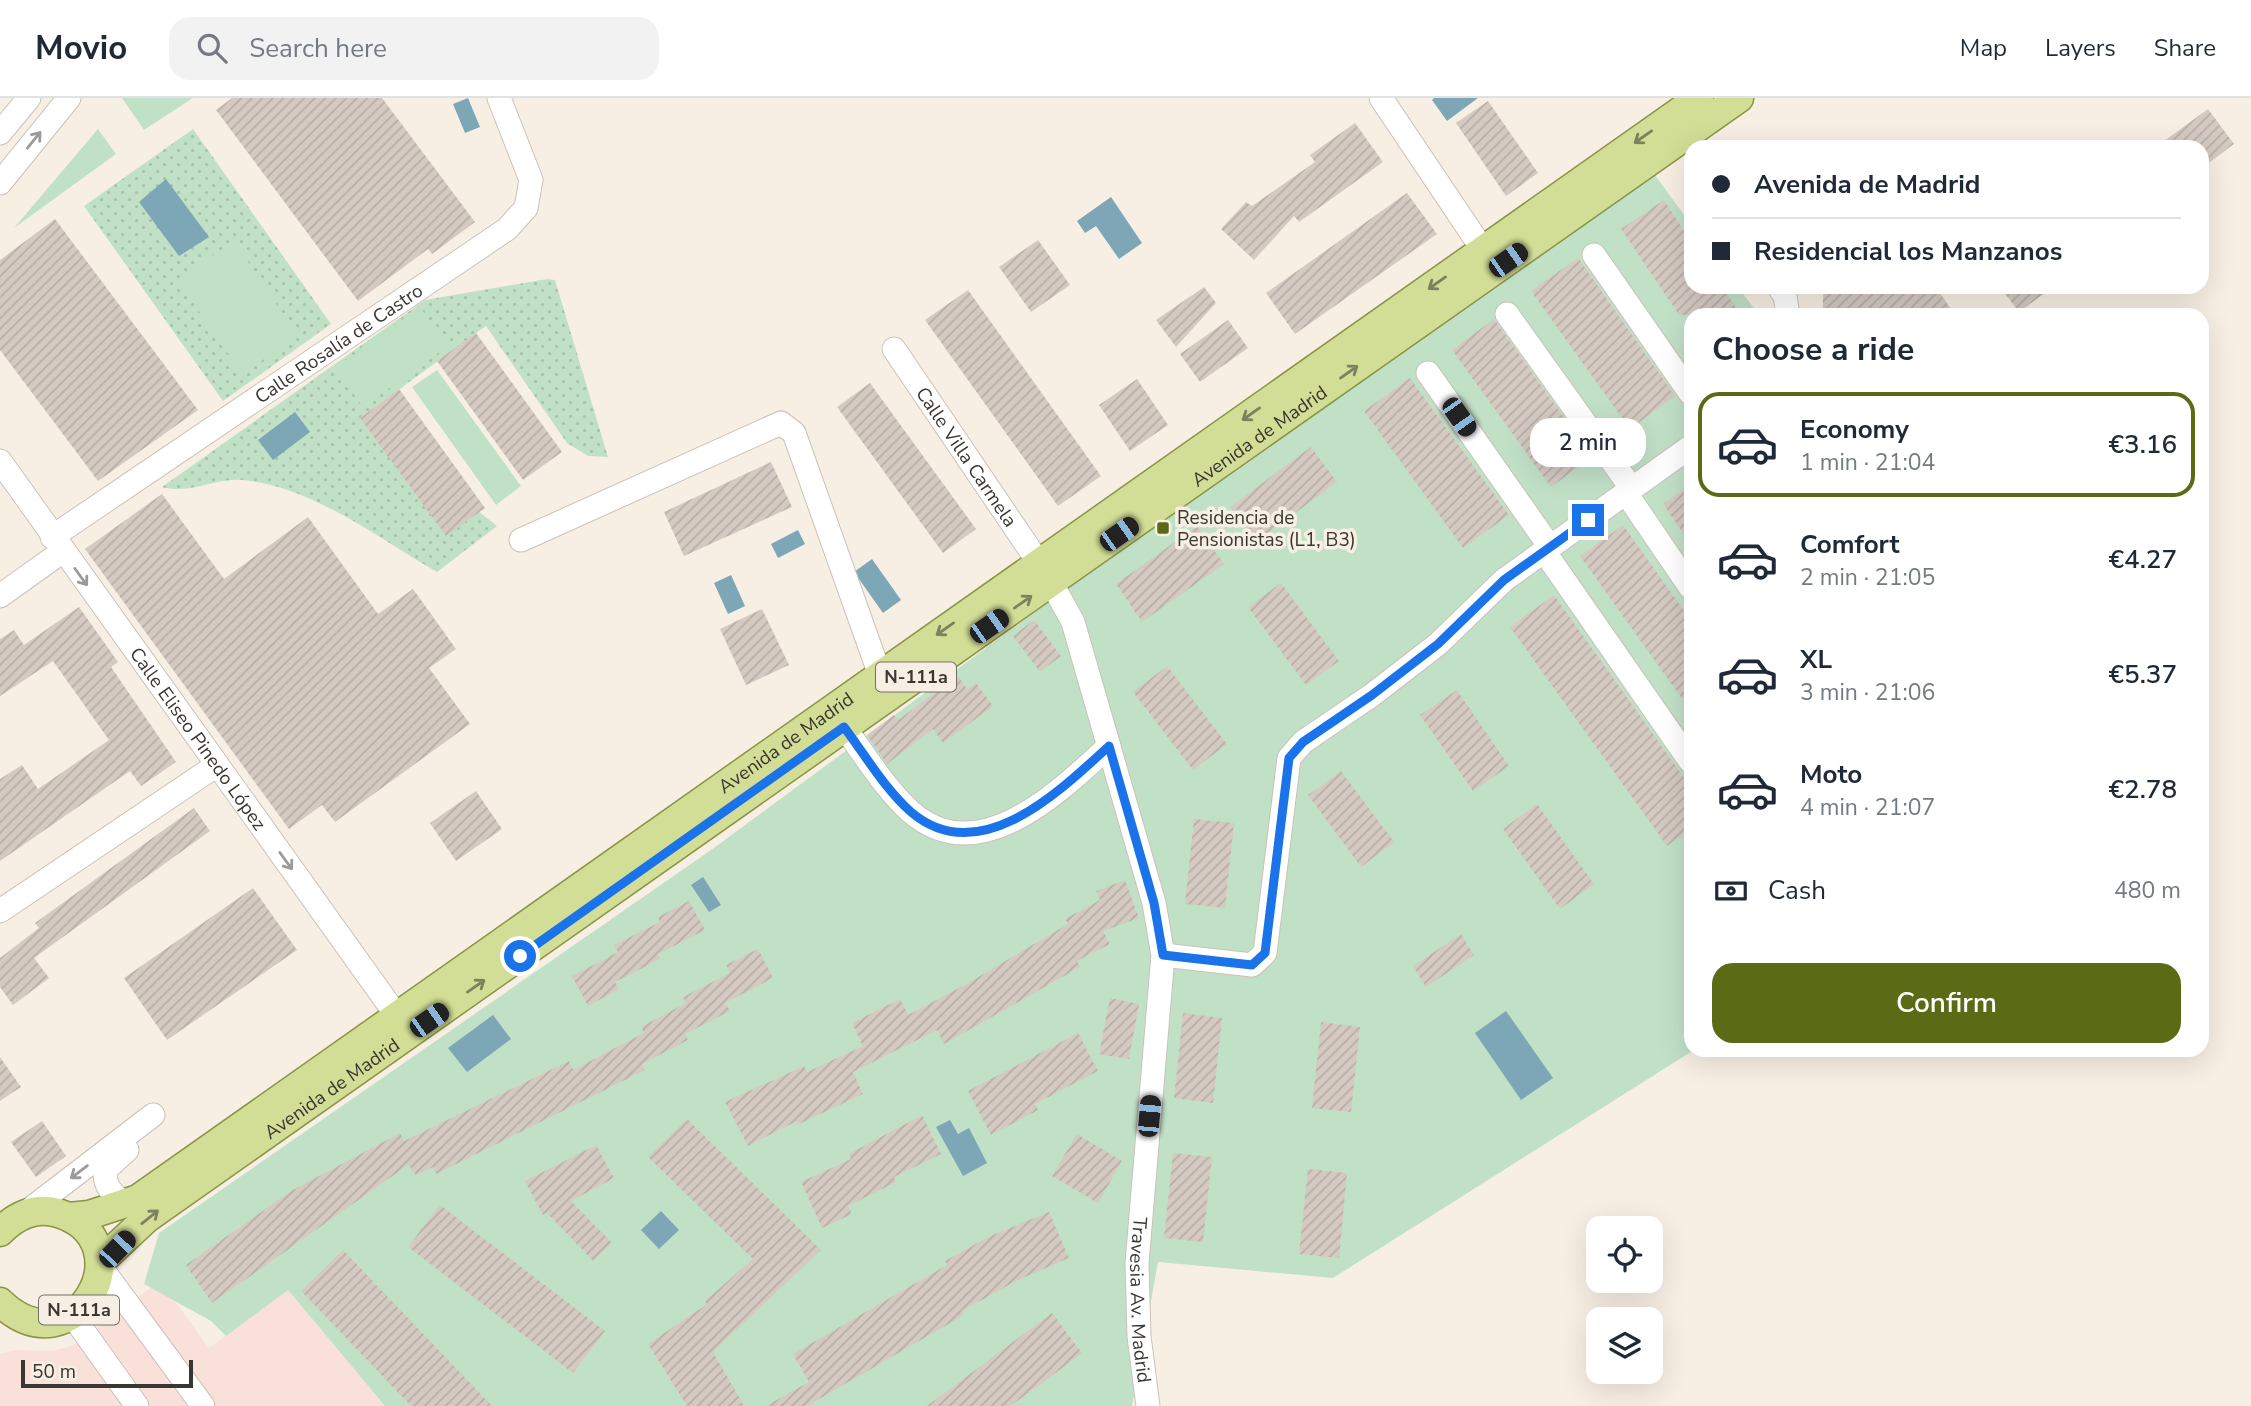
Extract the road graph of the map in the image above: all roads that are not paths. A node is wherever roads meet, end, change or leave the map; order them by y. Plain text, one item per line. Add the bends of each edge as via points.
1 (29, 98) edge
2 (69, 98) edge
3 (499, 98) edge
4 (1381, 98) edge
5 (1699, 98) edge
6 (1739, 98) edge
7 (0, 133) edge
8 (1694, 140) edge
9 (1684, 149) edge
10 (0, 183) edge
11 (1483, 250) junction
12 (1594, 255) dead end
13 (1507, 314) dead end
14 (894, 349) dead end
15 (1428, 373) dead end
16 (1684, 384) edge
17 (1684, 451) edge
18 (0, 461) edge
19 (1629, 491) junction
20 (521, 540) dead end
21 (57, 544) junction
22 (1547, 549) junction
23 (1045, 573) junction
24 (1684, 578) edge
25 (0, 596) edge
26 (880, 675) junction
27 (844, 727) junction
28 (1109, 746) junction
29 (1684, 752) edge
30 (217, 765) junction
31 (0, 911) edge
32 (1163, 955) junction
33 (397, 1016) junction
34 (124, 1203) junction
35 (69, 1217) junction
36 (9, 1218) edge
37 (100, 1264) junction
38 (0, 1302) edge
39 (72, 1315) junction
40 (28, 1321) junction
41 (0, 1327) edge
42 (137, 1406) edge
43 (203, 1406) edge
44 (1148, 1406) edge

1 - 7 street
10 -> 2 street
3 - 21 street, Calle Rosalía de Castro via 531,180 526,208 507,229
4 - 11 street
5 -> 11 main road, Avenida de Madrid / N-111a
6 - 8 main road, Avenida de Madrid / N-111a
23 -> 9 main road, Avenida de Madrid / N-111a
11 -> 23 main road, Avenida de Madrid / N-111a
12 - 16 street
13 - 19 street
14 - 23 street, Calle Villa Carmela
15 - 22 street
17 - 19 street
18 - 21 street, Calle Eliseo Pinedo López
19 - 22 street
19 - 24 street
20 - 26 street via 781,423 794,433
21 - 25 street, Calle Rosalía de Castro
21 -> 30 street, Calle Eliseo Pinedo López
22 - 29 street
22 - 32 street via 1504,580 1438,644 1303,742 1289,758 1265,953 1252,965
23 -> 26 main road, Avenida de Madrid / N-111a
27 -> 23 main road, Avenida de Madrid / N-111a
23 - 28 street, Travesia Av. Madrid via 1073,622
26 - 33 main road, Avenida de Madrid / N-111a
27 - 28 street via 911,812 943,829 967,833 1011,822 1073,779
37 -> 27 main road, Avenida de Madrid / N-111a via 148,1217
28 - 32 street, Travesia Av. Madrid via 1154,903
30 - 31 street
30 -> 33 street, Calle Eliseo Pinedo López
32 - 44 street, Travesia Av. Madrid via 1137,1263 1139,1336
33 - 34 main road, Avenida de Madrid / N-111a via 138,1199
34 - 35 main road, Avenida de Madrid / N-111a
34 -> 36 street via 104,1180 105,1170 156,1119
35 - 36 main road, N-111a via 55,1212
35 - 37 main road via 95,1244
37 - 39 main road, N-111a via 94,1293
37 - 43 street
38 - 40 main road, N-111a
39 - 40 main road, N-111a via 58,1321
39 - 42 street
40 - 41 main road, N-111a

